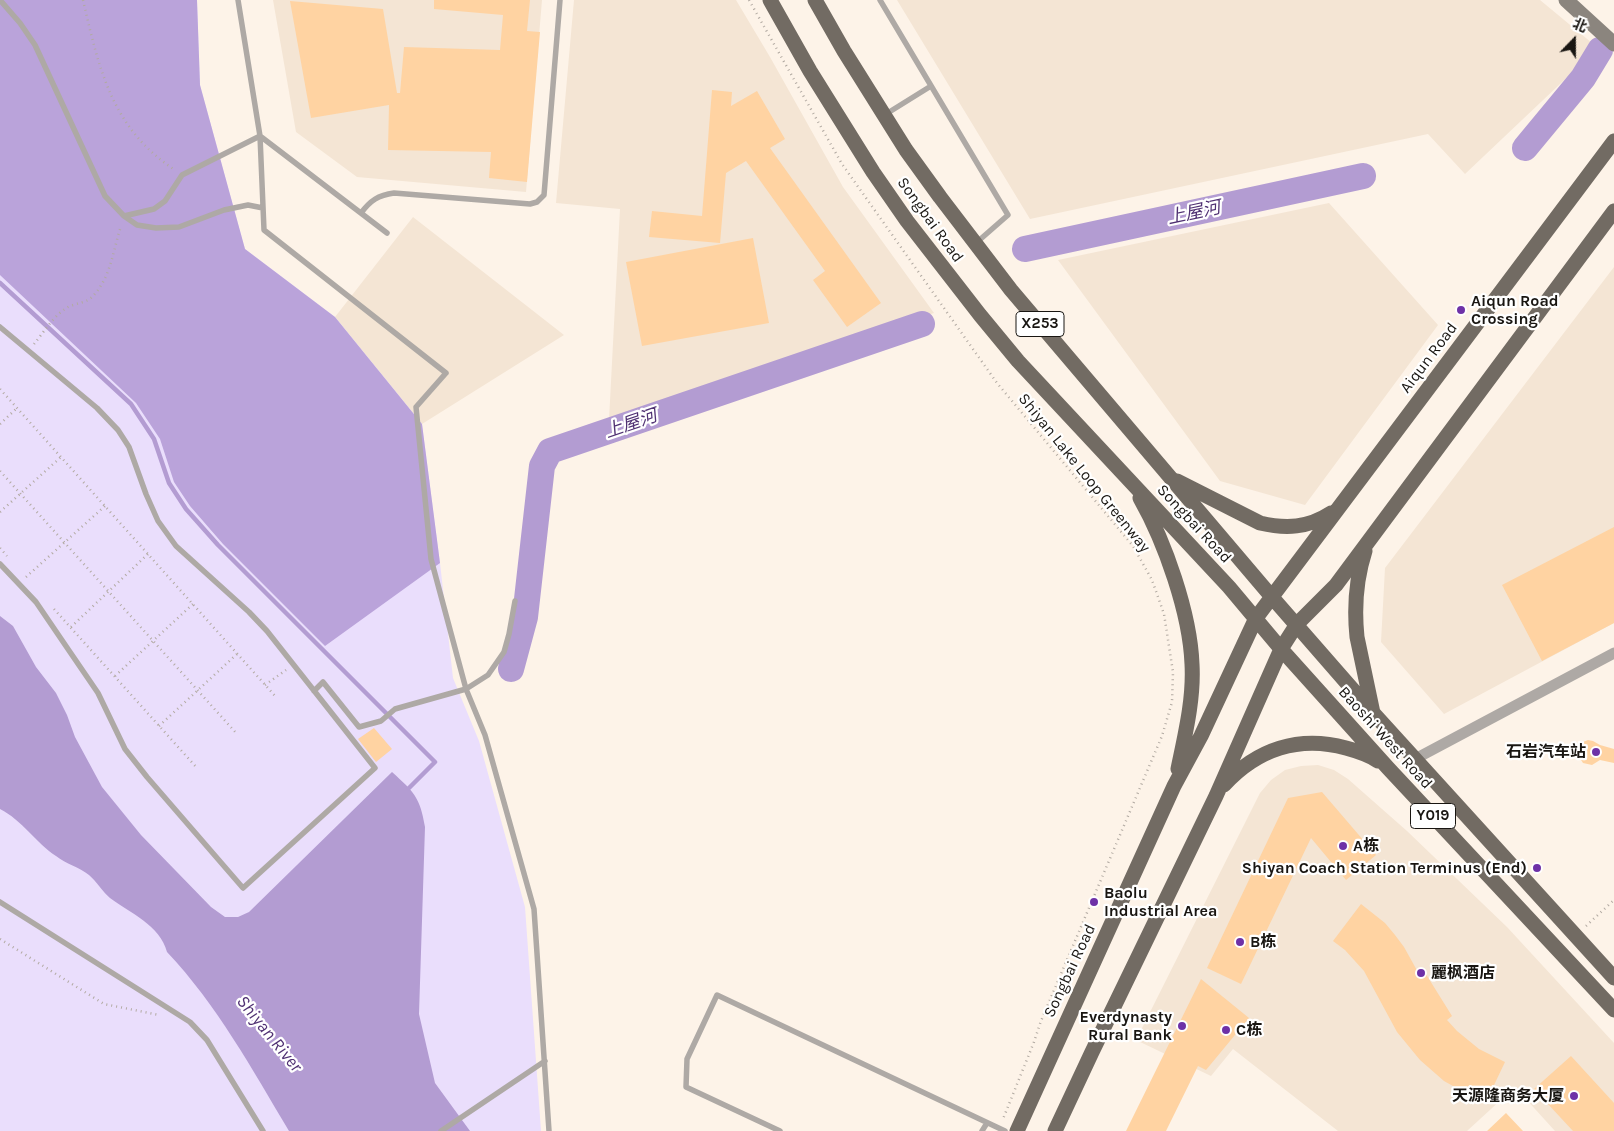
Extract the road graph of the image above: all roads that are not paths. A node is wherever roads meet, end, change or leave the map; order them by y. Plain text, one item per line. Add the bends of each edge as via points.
1 (0, 0) edge
2 (238, 0) edge
3 (560, 0) edge
4 (770, 0) edge
5 (815, 0) edge
6 (880, 0) edge
7 (1566, 0) edge
8 (1614, 44) edge
9 (931, 86) junction
10 (884, 116) junction
11 (260, 136) junction
12 (1614, 141) edge
13 (263, 208) junction
14 (1614, 211) edge
15 (361, 213) junction
16 (124, 216) junction
17 (387, 233) dead end
18 (975, 244) junction
19 (0, 327) edge
20 (1170, 478) junction
21 (1129, 479) junction
22 (1340, 505) junction
23 (1368, 541) junction
24 (0, 564) edge
25 (1271, 596) junction
26 (515, 601) dead end
27 (1256, 618) junction
28 (1297, 624) junction
29 (1281, 649) junction
30 (1614, 653) edge
31 (466, 689) junction
32 (314, 691) junction
33 (1374, 714) junction
34 (1415, 759) junction
35 (1388, 768) junction
36 (1174, 786) junction
37 (1216, 796) junction
38 (0, 902) edge
39 (1614, 978) edge
40 (1614, 1010) edge
41 (545, 1060) junction
42 (986, 1123) junction
43 (263, 1131) edge
44 (441, 1131) edge
45 (549, 1131) edge
46 (780, 1131) edge
47 (982, 1131) edge
48 (1004, 1131) edge
49 (1017, 1131) edge
50 (1055, 1131) edge

1 - 16 lane via 35,45 106,196
2 - 11 lane
3 - 15 lane via 544,195 530,204 394,193 369,202
4 - 21 main road, Songbai Road / X253 via 841,122 943,268 1018,360
5 - 10 main road, Songbai Road / X253
6 - 9 lane
7 - 8 street
9 - 10 lane
9 - 18 lane via 1008,215
10 - 18 main road, Songbai Road / X253
11 - 13 lane
11 - 15 lane
11 - 16 lane via 182,175 165,200 154,209
12 - 22 main road, Aiqun Road
13 - 16 lane via 248,205 224,210 179,227 137,225
13 - 31 lane via 264,230 446,373 416,407 431,560
14 - 23 main road
15 - 17 lane
18 - 20 main road, Songbai Road / X253
19 - 32 lane via 97,408 118,430 130,447 158,521 176,546 249,612
20 - 22 main road via 1260,523 1274,526 1294,527 1312,523
20 - 25 main road, Songbai Road / X253
21 - 27 main road, Songbai Road / X253
21 - 36 main road via 1159,538 1190,635 1193,666 1190,702
22 - 25 main road, Aiqun Road
23 - 28 main road via 1336,585
23 - 33 main road via 1359,574 1355,611 1356,637
24 - 32 lane via 36,602 98,693 125,749 243,888 375,768
25 - 27 main road, Aiqun Road
25 - 28 main road, Songbai Road / X253
26 - 31 lane via 504,652 488,675
27 - 29 main road, Baoshi West Road / Y019
27 - 36 main road, Songbai Road
28 - 29 main road
28 - 33 main road, Baoshi West Road / Y019
29 - 35 main road, Baoshi West Road / Y019
29 - 37 main road
30 - 34 street
31 - 32 lane via 395,709 381,721 359,727 323,682
31 - 41 lane via 485,735 534,909
33 - 34 main road, Baoshi West Road / Y019
34 - 39 main road, Baoshi West Road / Y019
35 - 37 main road via 1372,757 1334,744 1296,743 1246,765 1225,783
35 - 40 main road, Baoshi West Road / Y019
36 - 49 main road, Songbai Road
37 - 50 main road
38 - 43 lane via 190,1022 207,1040
41 - 44 lane
41 - 45 lane
42 - 46 lane via 717,995 687,1058 686,1087
42 - 47 lane
42 - 48 lane

